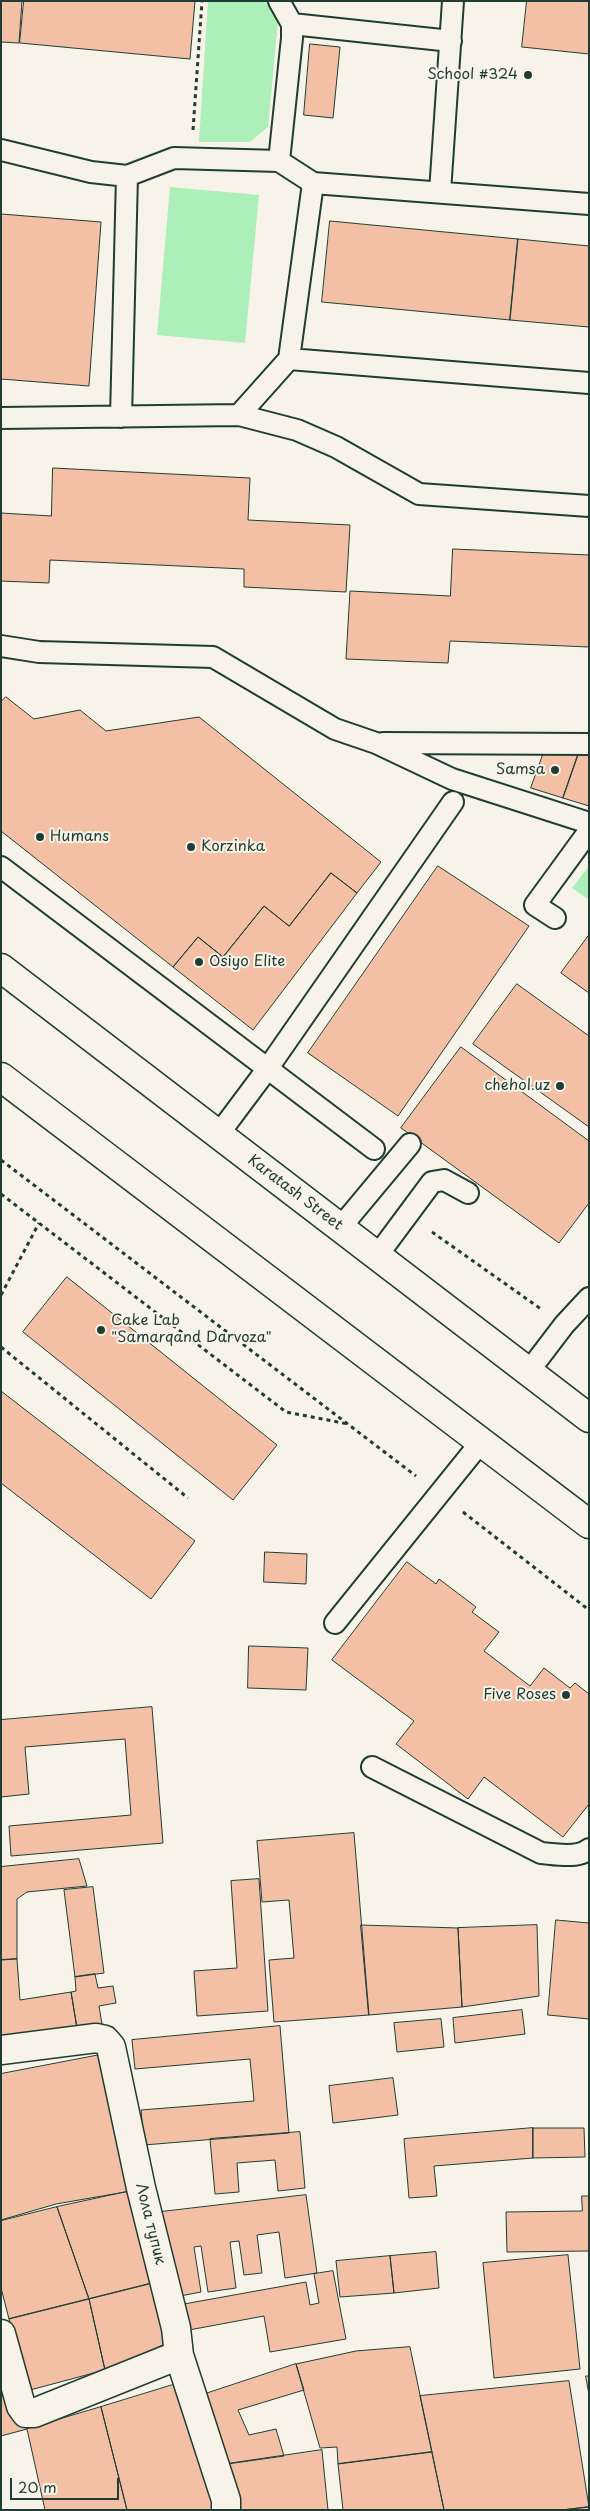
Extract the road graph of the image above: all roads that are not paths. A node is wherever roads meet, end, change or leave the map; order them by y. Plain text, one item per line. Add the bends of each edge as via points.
1 (279, 1) edge
2 (454, 1) edge
3 (292, 24) junction
4 (451, 41) junction
5 (1, 150) edge
6 (279, 161) junction
7 (127, 176) junction
8 (313, 183) junction
9 (440, 192) junction
10 (589, 204) edge
11 (289, 358) junction
12 (589, 383) edge
13 (239, 415) junction
14 (122, 416) junction
15 (1, 418) edge
16 (589, 506) edge
17 (1, 646) edge
18 (376, 743) junction
19 (589, 744) edge
20 (453, 802) dead end
21 (589, 823) edge
22 (589, 831) edge
23 (1, 867) edge
24 (556, 918) dead end
25 (1, 968) edge
26 (268, 1068) junction
27 (1, 1077) edge
28 (218, 1135) junction
29 (410, 1144) dead end
30 (374, 1149) dead end
31 (468, 1193) dead end
32 (340, 1228) junction
33 (377, 1256) junction
34 (589, 1298) edge
35 (529, 1372) junction
36 (589, 1418) edge
37 (481, 1442) junction
38 (589, 1524) edge
39 (335, 1623) dead end
40 (372, 1767) dead end
41 (589, 1849) edge
42 (1, 2050) edge
43 (1, 2334) edge
44 (179, 2355) junction
45 (226, 2510) edge

1 - 3 lane
2 - 4 lane
3 - 4 lane
3 - 6 lane
4 - 9 lane
5 - 7 lane via 91,172
6 - 7 lane via 174,158
6 - 8 lane
7 - 14 lane
8 - 9 lane
8 - 11 lane
9 - 10 lane
11 - 12 lane
11 - 13 lane
13 - 14 lane
13 - 16 lane via 297,430 336,447 419,494
14 - 15 lane
17 - 18 lane via 39,652 213,657 336,729
18 - 19 lane
18 - 21 lane via 452,779
20 - 26 lane
22 - 24 lane via 535,905
23 - 26 lane
25 - 28 main road, Karatash Street
26 - 28 lane
26 - 30 lane
27 - 37 main road
28 - 32 main road, Karatash Street
29 - 32 lane
31 - 33 lane via 444,1180 432,1182
32 - 33 main road, Karatash Street
33 - 35 main road, Karatash Street
34 - 35 lane
35 - 36 main road, Karatash Street
37 - 38 main road
37 - 39 lane
40 - 41 lane via 541,1853 566,1855
42 - 44 main road, Лола тупик via 96,2038 105,2040 110,2047 176,2328
43 - 44 main road via 21,2406 26,2413 34,2413
44 - 45 main road, Лола тупик via 226,2500

